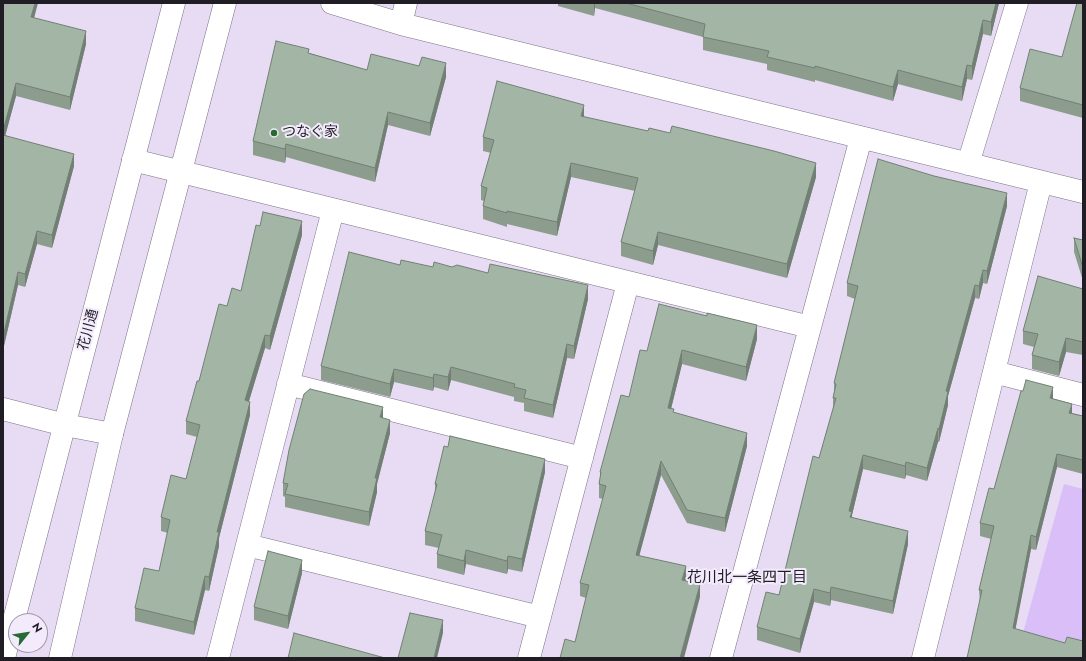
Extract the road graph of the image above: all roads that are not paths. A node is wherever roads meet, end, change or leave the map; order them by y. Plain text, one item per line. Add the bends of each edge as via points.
1 (174, 3) edge
2 (225, 3) edge
3 (332, 3) edge
4 (406, 3) edge
5 (1017, 3) edge
6 (401, 24) junction
7 (861, 138) junction
8 (133, 160) junction
9 (968, 164) junction
10 (181, 172) junction
11 (1041, 182) junction
12 (1083, 192) edge
13 (333, 210) junction
14 (628, 282) junction
15 (810, 327) junction
16 (994, 372) junction
17 (288, 384) junction
18 (1083, 395) edge
19 (3, 409) edge
20 (64, 425) junction
21 (112, 434) junction
22 (582, 458) junction
23 (247, 545) junction
24 (540, 617) junction
25 (727, 657) edge
26 (4, 658) edge
27 (60, 658) edge
28 (218, 658) edge
29 (529, 658) edge
30 (923, 658) edge

1 - 8 street, 花川通
2 - 10 street
3 - 6 street
4 - 6 street
5 - 9 street
6 - 7 street
7 - 9 street
7 - 15 street
8 - 10 street
8 - 20 street, 花川通
9 - 11 street
10 - 13 street
10 - 21 street
11 - 12 street
11 - 16 street
13 - 14 street
13 - 17 street
14 - 15 street
14 - 22 street
15 - 25 street
16 - 18 street
16 - 30 street
17 - 22 street
17 - 23 street
19 - 20 street
20 - 21 street
20 - 26 street, 花川通
21 - 27 street
22 - 24 street
23 - 24 street
23 - 28 street
24 - 29 street

